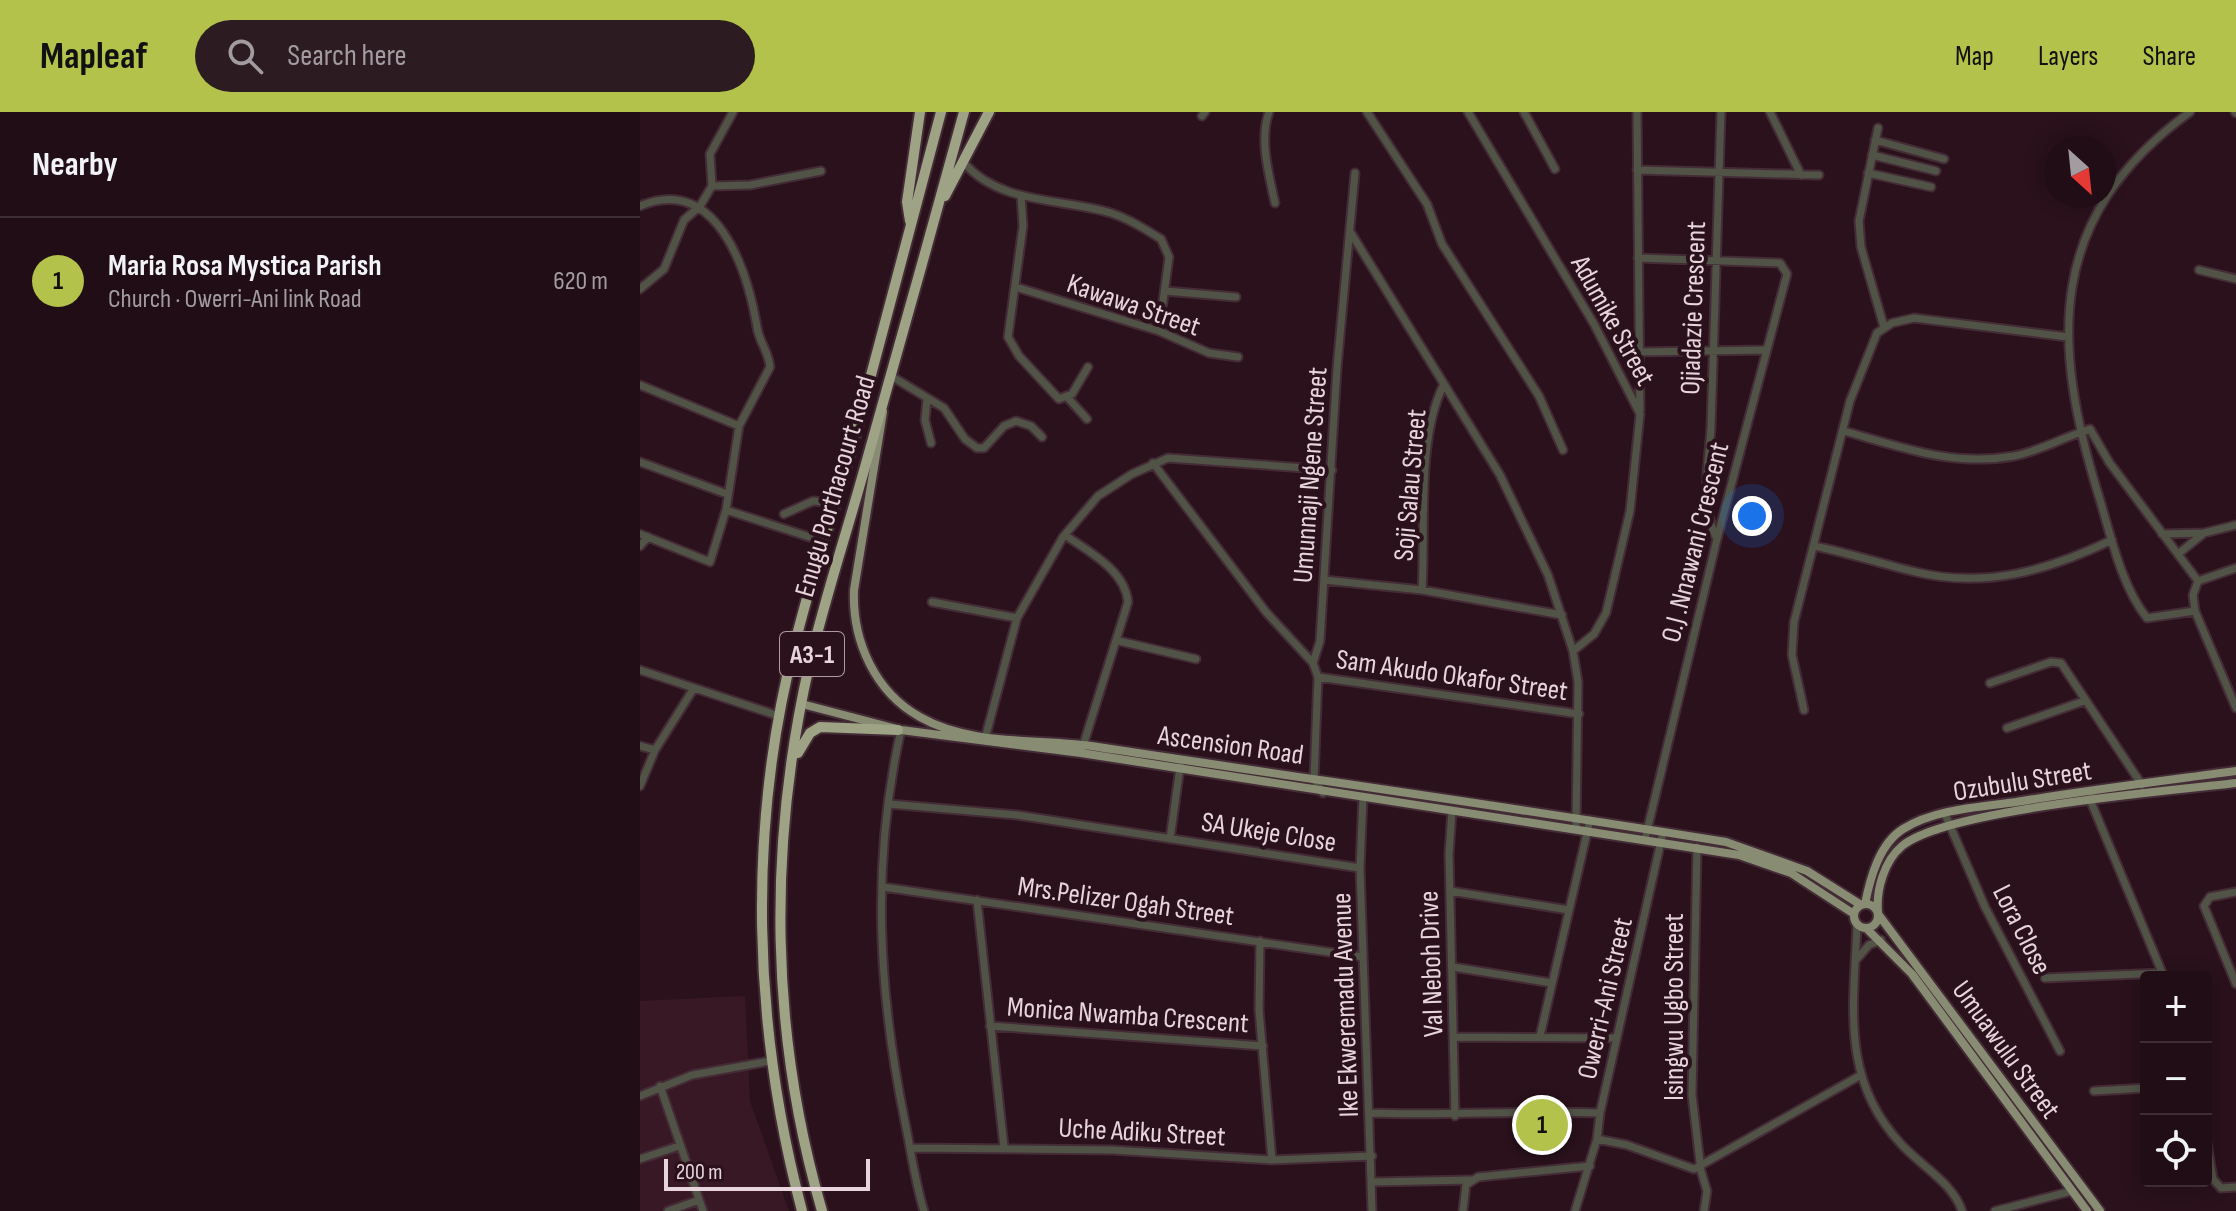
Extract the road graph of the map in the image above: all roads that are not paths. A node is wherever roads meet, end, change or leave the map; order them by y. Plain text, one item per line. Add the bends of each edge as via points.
1 (733, 112) edge
2 (920, 112) edge
3 (941, 112) edge
4 (964, 112) edge
5 (989, 112) edge
6 (1269, 112) edge
7 (1367, 112) edge
8 (1468, 112) edge
9 (1524, 112) edge
10 (1637, 112) edge
11 (1721, 112) edge
12 (1770, 112) edge
13 (2190, 112) edge
14 (1878, 128) dead end
15 (1875, 140) junction
16 (1872, 155) junction
17 (1944, 159) dead end
18 (964, 163) junction
19 (1555, 169) dead end
20 (1637, 170) junction
21 (821, 171) dead end
22 (1936, 171) dead end
23 (1355, 173) dead end
24 (1718, 173) junction
25 (1868, 173) junction
26 (1801, 175) junction
27 (1819, 175) dead end
28 (712, 186) junction
29 (1931, 187) dead end
30 (1021, 196) junction
31 (1275, 203) dead end
32 (640, 206) edge
33 (696, 207) junction
34 (938, 208) junction
35 (910, 224) junction
36 (1351, 233) junction
37 (1638, 258) junction
38 (1715, 262) junction
39 (2199, 270) dead end
40 (2236, 279) edge
41 (1016, 287) junction
42 (640, 289) edge
43 (1165, 291) junction
44 (1236, 297) dead end
45 (1884, 327) junction
46 (1159, 331) junction
47 (2068, 337) junction
48 (1764, 350) junction
49 (1639, 352) junction
50 (1712, 353) junction
51 (1238, 357) dead end
52 (1088, 367) dead end
53 (891, 376) junction
54 (1444, 384) junction
55 (640, 385) edge
56 (1068, 398) junction
57 (927, 399) junction
58 (883, 403) junction
59 (1640, 414) junction
60 (1087, 419) dead end
61 (739, 426) junction
62 (1844, 431) junction
63 (2082, 431) junction
64 (1042, 437) dead end
65 (931, 443) dead end
66 (2102, 449) junction
67 (1563, 450) dead end
68 (2086, 456) junction
69 (640, 462) edge
70 (1153, 463) junction
71 (1332, 470) junction
72 (727, 494) junction
73 (836, 503) junction
74 (726, 510) junction
75 (784, 514) dead end
76 (2236, 525) edge
77 (2204, 533) junction
78 (2162, 534) junction
79 (644, 535) edge
80 (1065, 535) junction
81 (1717, 539) junction
82 (2112, 540) junction
83 (825, 542) junction
84 (640, 546) edge
85 (1814, 546) junction
86 (2178, 554) junction
87 (2236, 568) edge
88 (1324, 580) junction
89 (2198, 581) junction
90 (1422, 590) junction
91 (932, 602) dead end
92 (2195, 611) junction
93 (1562, 615) junction
94 (1017, 618) junction
95 (1119, 641) junction
96 (1573, 651) junction
97 (1196, 659) dead end
98 (1313, 663) junction
99 (640, 670) edge
100 (1318, 677) junction
101 (1990, 683) dead end
102 (694, 688) junction
103 (782, 698) junction
104 (2084, 701) junction
105 (802, 704) junction
106 (2236, 708) edge
107 (1804, 710) dead end
108 (1579, 714) junction
109 (779, 716) junction
110 (2007, 728) dead end
111 (900, 730) junction
112 (986, 735) junction
113 (640, 746) edge
114 (1082, 749) junction
115 (655, 750) junction
116 (1180, 764) junction
117 (791, 770) junction
118 (2236, 771) edge
119 (1314, 779) junction
120 (2236, 783) edge
121 (2142, 784) junction
122 (640, 786) edge
123 (2092, 791) junction
124 (1323, 793) junction
125 (2145, 794) junction
126 (1363, 797) junction
127 (2091, 802) junction
128 (889, 804) junction
129 (1452, 811) junction
130 (1945, 814) junction
131 (1578, 818) junction
132 (1590, 820) junction
133 (1949, 826) junction
134 (1576, 829) junction
135 (1588, 831) junction
136 (1646, 834) junction
137 (1662, 837) junction
138 (1170, 839) junction
139 (1697, 847) junction
140 (1360, 868) junction
141 (883, 887) junction
142 (1450, 891) junction
143 (2236, 892) edge
144 (977, 900) junction
145 (1863, 905) junction
146 (1569, 910) junction
147 (1878, 913) junction
148 (1854, 914) junction
149 (1857, 924) junction
150 (1867, 929) junction
151 (1881, 940) junction
152 (1260, 941) junction
153 (1363, 957) junction
154 (1854, 961) junction
155 (1453, 967) junction
156 (2161, 971) edge
157 (2140, 976) edge
158 (2045, 978) dead end
159 (1552, 983) junction
160 (2236, 984) edge
161 (990, 1026) junction
162 (1540, 1036) junction
163 (1455, 1037) junction
164 (1617, 1038) junction
165 (1263, 1046) junction
166 (2060, 1051) dead end
167 (770, 1061) junction
168 (1861, 1075) junction
169 (660, 1086) junction
170 (2140, 1088) edge
171 (2094, 1091) dead end
172 (640, 1096) edge
173 (1371, 1113) junction
174 (1600, 1113) junction
175 (1455, 1116) junction
176 (1597, 1139) junction
177 (679, 1146) junction
178 (1004, 1147) junction
179 (911, 1148) junction
180 (1372, 1156) junction
181 (640, 1159) edge
182 (1272, 1160) junction
183 (1590, 1166) junction
184 (1700, 1167) junction
185 (2212, 1173) edge
186 (1471, 1180) junction
187 (1372, 1182) junction
188 (2236, 1187) edge
189 (2072, 1191) junction
190 (699, 1200) junction
191 (1707, 1202) junction
192 (668, 1211) edge
193 (703, 1211) edge
194 (802, 1211) edge
195 (822, 1211) edge
196 (924, 1211) edge
197 (1372, 1211) edge
198 (1463, 1211) edge
199 (1575, 1211) edge
200 (1704, 1211) edge
201 (1712, 1211) edge
202 (1962, 1211) edge
203 (1995, 1211) edge
204 (2087, 1211) edge
205 (2100, 1211) edge

1 - 28 street via 710,154
2 - 35 highway via 907,202
3 - 35 highway, A3-1
4 - 34 highway, Enugu Porthacourt Road / A3-1
5 - 18 highway
6 - 31 street via 1266,154
7 - 67 street via 1427,204 1442,244 1539,396
8 - 59 street, Adumike Street via 1594,324
9 - 19 street
10 - 20 street
11 - 24 street, Ojiadazie Crescent
12 - 26 street
13 - 47 street via 2129,165 2097,211 2076,259
14 - 15 street
15 - 16 street
15 - 17 street
16 - 22 street
16 - 25 street
18 - 30 street via 985,182
18 - 34 highway
20 - 24 street
20 - 37 street
21 - 28 street via 750,185
23 - 36 street, Umunnaji Ngene Street
24 - 26 street
24 - 38 street, Ojiadazie Crescent
25 - 29 street
25 - 45 street via 1859,236
26 - 27 street
28 - 33 street
30 - 41 street
30 - 43 street via 1109,212 1161,239 1169,257
32 - 33 street via 682,198
33 - 42 street via 684,220 664,269
33 - 61 street via 722,231 745,278 769,358 766,379
34 - 53 highway, Enugu Porthacourt Road / A3-1
35 - 73 highway, A3-1
36 - 54 street
36 - 71 street, Umunnaji Ngene Street
37 - 38 street
37 - 49 street
38 - 48 street, O.J .Nnawani Crescent via 1785,267
38 - 50 street, Ojiadazie Crescent
39 - 40 street
41 - 46 street, Kawawa Street
41 - 56 street via 1008,330 1012,346 1057,397
43 - 44 street
43 - 46 street
45 - 47 street via 1924,319
45 - 62 street via 1872,339
46 - 51 street, Kawawa Street via 1209,353
47 - 63 street
48 - 50 street
48 - 81 street, O.J .Nnawani Crescent
49 - 50 street
49 - 59 street
50 - 81 street, Ojiadazie Crescent via 1706,478 1710,525
52 - 56 street
53 - 57 street
53 - 58 highway, Enugu Porthacourt Road / A3-1
54 - 90 street, Soji Salau Street via 1429,443
54 - 93 street via 1527,526
55 - 61 street
56 - 60 street
57 - 64 street via 944,408 977,448 1016,421
57 - 65 street via 924,412
58 - 105 highway, Enugu Porthacourt Road / A3-1 via 818,629
58 - 112 main road, Ascension Road via 854,590 856,633 874,672 903,705 935,724
59 - 96 street, Adumike Street via 1630,511 1606,613 1594,634
61 - 72 street
62 - 63 street via 1934,457 1966,460 2016,456
62 - 85 street
63 - 66 street via 2092,430
63 - 68 street
66 - 68 street
66 - 78 street
68 - 82 street
69 - 72 street
70 - 71 street via 1186,458
70 - 80 street via 1098,496
70 - 98 street via 1266,612
71 - 88 street, Umunnaji Ngene Street
72 - 74 street
73 - 75 street via 813,501
73 - 83 highway, A3-1
74 - 79 street via 710,562
74 - 83 street
76 - 77 street
77 - 78 street
77 - 86 street
78 - 86 street
79 - 84 street
80 - 94 street
80 - 95 street via 1123,583 1128,602
81 - 136 street, O.J .Nnawani Crescent
82 - 85 street via 2025,574 1972,578 1915,572
82 - 92 street via 2147,618
83 - 103 highway, A3-1
85 - 107 street via 1791,639
86 - 89 street
87 - 89 street
88 - 90 street
88 - 98 street, Umunnaji Ngene Street via 1320,641
89 - 92 street
90 - 93 street
91 - 94 street
92 - 106 street
93 - 96 street
94 - 112 street
95 - 97 street
95 - 114 street
96 - 108 street
98 - 100 street
99 - 102 street
100 - 108 street, Sam Akudo Okafor Street
100 - 119 street
101 - 104 street via 2061,663
102 - 109 street
102 - 115 street
103 - 105 street
103 - 109 highway, A3-1
104 - 110 street
104 - 121 street
105 - 111 main road, Ascension Road
105 - 117 highway, Enugu Porthacourt Road / A3-1
108 - 131 street
109 - 167 highway, A3-1 via 762,891
111 - 114 main road, Ascension Road
111 - 117 highway via 820,727 802,743
111 - 128 street
112 - 114 main road, Ascension Road
113 - 115 street
114 - 116 main road, Ascension Road
115 - 122 street
116 - 119 main road, Ascension Road
116 - 124 main road, Ascension Road
116 - 138 street, SA Ukeje Close
117 - 195 highway, Enugu Porthacourt Road / A3-1 via 781,861 781,982 794,1098
118 - 121 main road, Ozubulu Street
119 - 124 street
119 - 131 main road, Ascension Road
120 - 125 main road, Ozubulu Street
121 - 123 main road, Ozubulu Street
121 - 125 street
123 - 127 street
123 - 130 main road, Ozubulu Street
124 - 126 main road, Ascension Road
125 - 127 main road, Ozubulu Street
126 - 129 main road, Ascension Road
126 - 140 street, Ike Ekweremadu Avenue
127 - 133 main road, Ozubulu Street
127 - 156 street
128 - 138 street, SA Ukeje Close via 1017,815
128 - 141 street
129 - 134 main road, Ascension Road
129 - 142 street, Val Neboh Drive
130 - 133 street, Lora Close
130 - 145 main road, Ozubulu Street via 1915,823 1892,839 1875,867
131 - 132 main road, Ascension Road
131 - 134 street
132 - 135 street
132 - 136 main road, Ascension Road
133 - 147 main road, Ozubulu Street via 1908,842 1896,853 1881,880
133 - 166 street, Lora Close
134 - 135 main road, Ascension Road
135 - 136 main road, Ascension Road
135 - 146 street
136 - 137 main road, Ascension Road
137 - 139 main road, Ascension Road
137 - 145 main road, Ascension Road via 1726,842 1765,853
137 - 164 street, Owerri-Ani Street
138 - 140 street, SA Ukeje Close
139 - 148 main road, Ascension Road via 1791,873
139 - 184 street, Isingwu Ugbo Street via 1692,1095
140 - 153 street, Ike Ekweremadu Avenue
141 - 144 street, Mrs.Pelizer Ogah Street
141 - 179 street via 883,997
142 - 146 street
142 - 155 street, Val Neboh Drive
143 - 160 street via 2210,897 2204,906
144 - 152 street, Mrs.Pelizer Ogah Street
144 - 161 street
145 - 147 main road
145 - 148 main road
146 - 159 street
147 - 150 main road via 1876,924
147 - 205 main road, Umuawulu Street
148 - 149 main road
149 - 150 main road
149 - 154 street
150 - 151 main road, Umuawulu Street
151 - 154 street
151 - 189 main road, Umuawulu Street via 1912,974
152 - 153 street, Mrs.Pelizer Ogah Street
152 - 165 street
153 - 173 street, Ike Ekweremadu Avenue
154 - 168 street via 1851,1017
155 - 159 street
155 - 163 street, Val Neboh Drive
157 - 158 street
159 - 162 street
161 - 165 street, Monica Nwamba Crescent
161 - 178 street
162 - 163 street
162 - 164 street
163 - 175 street, Val Neboh Drive
164 - 174 street, Owerri-Ani Street
165 - 182 street
167 - 169 street
167 - 194 highway, A3-1
168 - 184 street
168 - 202 street via 1877,1114 1952,1193
169 - 172 street
169 - 177 street
170 - 171 street
173 - 175 street
173 - 180 street, Ike Ekweremadu Avenue
174 - 175 street via 1544,1110
174 - 176 street, Owerri-Ani Street
176 - 183 street, Owerri-Ani Street
176 - 184 street via 1692,1169
177 - 181 street
177 - 190 street
178 - 179 street, Uche Adiku Street
178 - 182 street, Uche Adiku Street
179 - 196 street
180 - 182 street, Uche Adiku Street
180 - 187 street, Ike Ekweremadu Avenue
183 - 186 street
183 - 199 street, Owerri-Ani Street
184 - 191 street, Isingwu Ugbo Street
185 - 188 street via 2221,1188
186 - 187 street
186 - 198 street
187 - 197 street, Ike Ekweremadu Avenue
189 - 203 street
189 - 204 main road, Umuawulu Street
190 - 192 street
190 - 193 street
191 - 200 street
191 - 201 street

